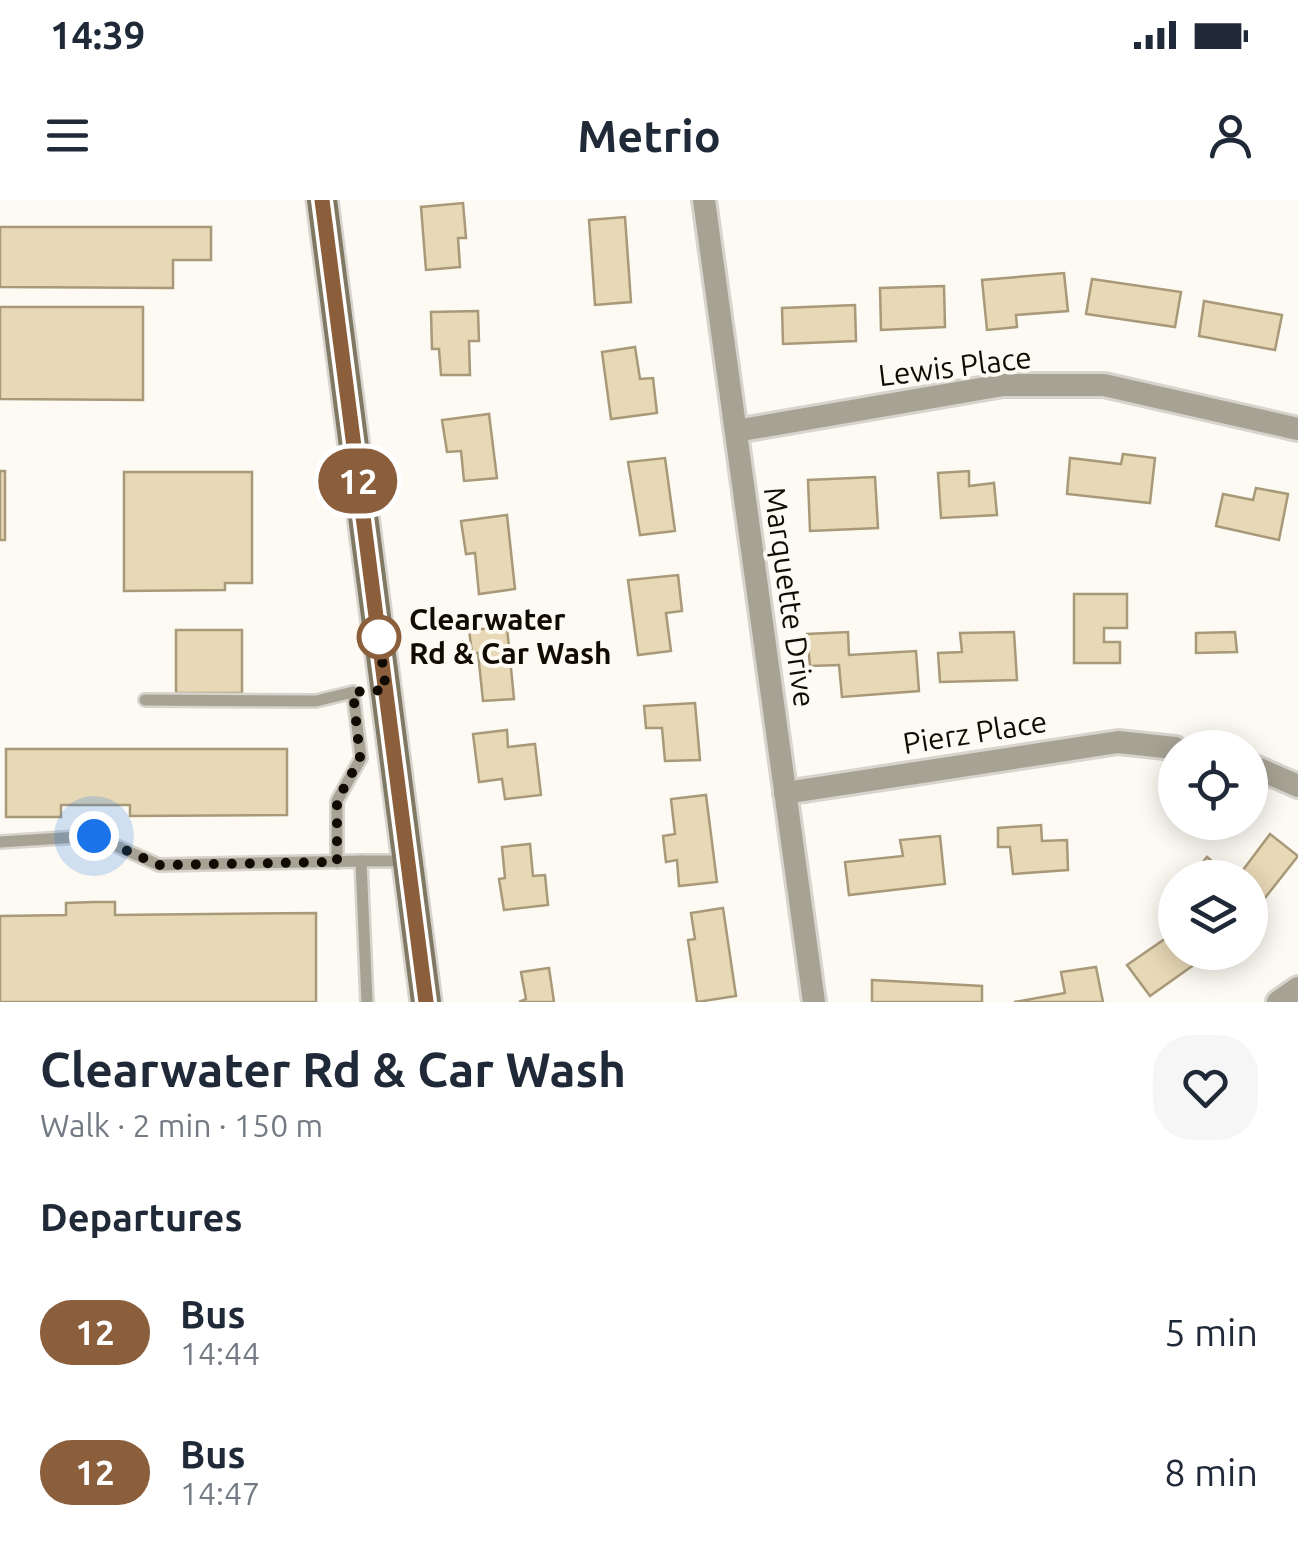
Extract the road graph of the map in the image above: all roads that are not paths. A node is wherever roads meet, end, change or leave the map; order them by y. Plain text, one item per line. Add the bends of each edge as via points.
1 (322, 200) edge
2 (704, 200) edge
3 (1298, 429) edge
4 (736, 431) junction
5 (386, 690) junction
6 (353, 692) junction
7 (146, 700) dead end
8 (1158, 746) edge
9 (1268, 773) edge
10 (1298, 786) edge
11 (785, 792) junction
12 (0, 842) edge
13 (362, 861) junction
14 (408, 861) junction
15 (337, 862) junction
16 (1298, 988) edge
17 (367, 1002) edge
18 (426, 1002) edge
19 (814, 1002) edge
20 (1278, 1002) edge

1 - 5 street
2 - 4 street, Marquette Drive
3 - 4 street, Lewis Place via 1104,385 1003,385
4 - 11 street, Marquette Drive
5 - 6 lane
5 - 14 street
6 - 7 lane via 316,700
6 - 15 lane via 360,758 337,801
8 - 11 street, Pierz Place via 1118,742
9 - 10 street
11 - 19 street, Marquette Drive
12 - 15 lane via 94,836 159,865
13 - 14 lane
13 - 15 lane
13 - 17 lane
14 - 18 street
16 - 20 street

